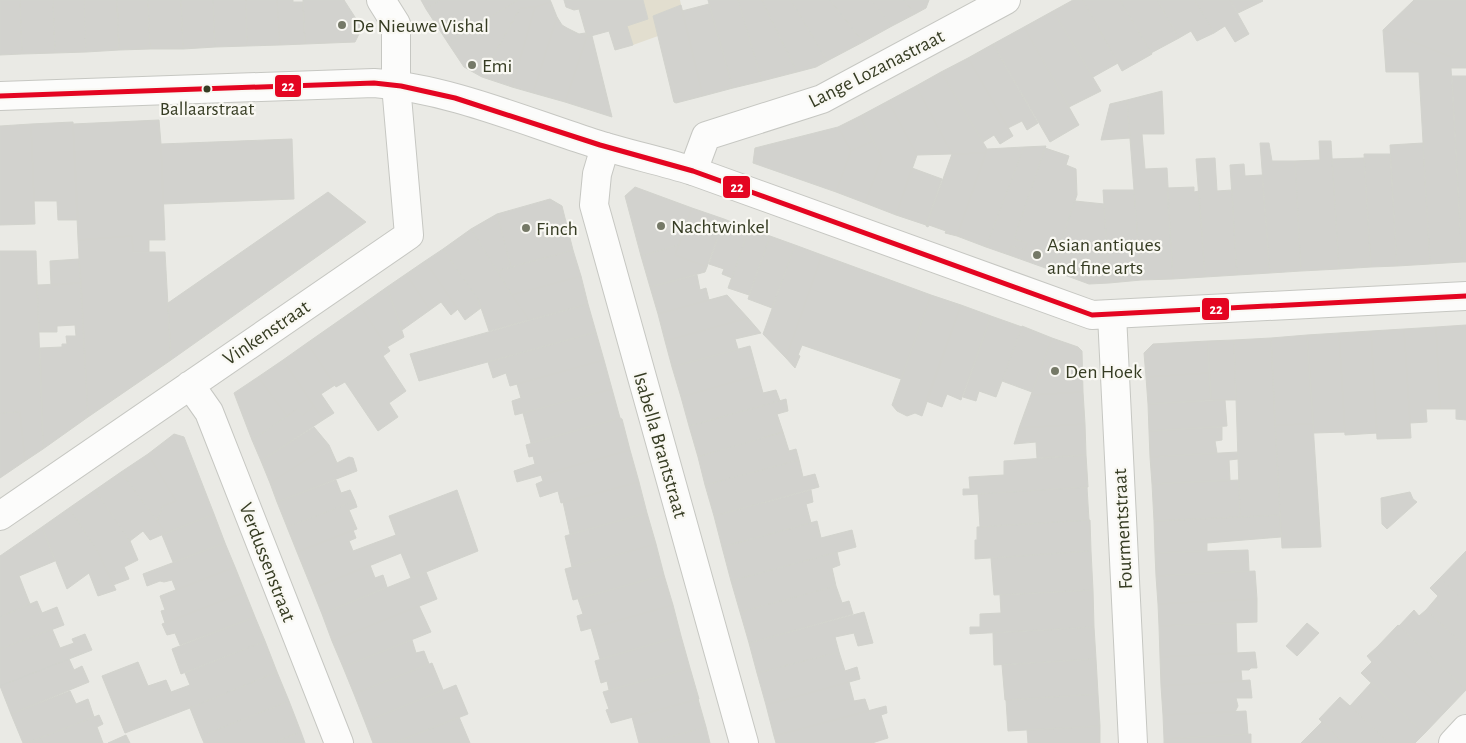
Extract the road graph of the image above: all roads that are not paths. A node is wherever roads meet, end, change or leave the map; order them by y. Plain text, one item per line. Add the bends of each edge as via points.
1 (381, 0) edge
2 (1006, 0) edge
3 (972, 8) edge
4 (396, 85) junction
5 (0, 96) edge
6 (605, 147) junction
7 (693, 171) junction
8 (1466, 296) edge
9 (1112, 315) junction
10 (190, 384) junction
11 (0, 516) edge
12 (1466, 729) edge
13 (339, 743) edge
14 (744, 743) edge
15 (1133, 743) edge
16 (1452, 743) edge

1 - 4 street via 396,24
2 - 3 street, Lange Lozanastraat
3 - 7 street, Lange Lozanastraat via 822,99 706,136
4 - 5 street via 374,83
4 - 6 street via 438,93
4 - 10 street, Vinkenstraat via 409,235
6 - 7 street
6 - 14 street, Isabella Brantstraat via 597,174 594,205
7 - 9 street via 1092,315
8 - 9 street
9 - 15 street, Fourmentstraat
10 - 11 street, Vinkenstraat
10 - 13 street, Verdussenstraat via 209,412
12 - 16 street

